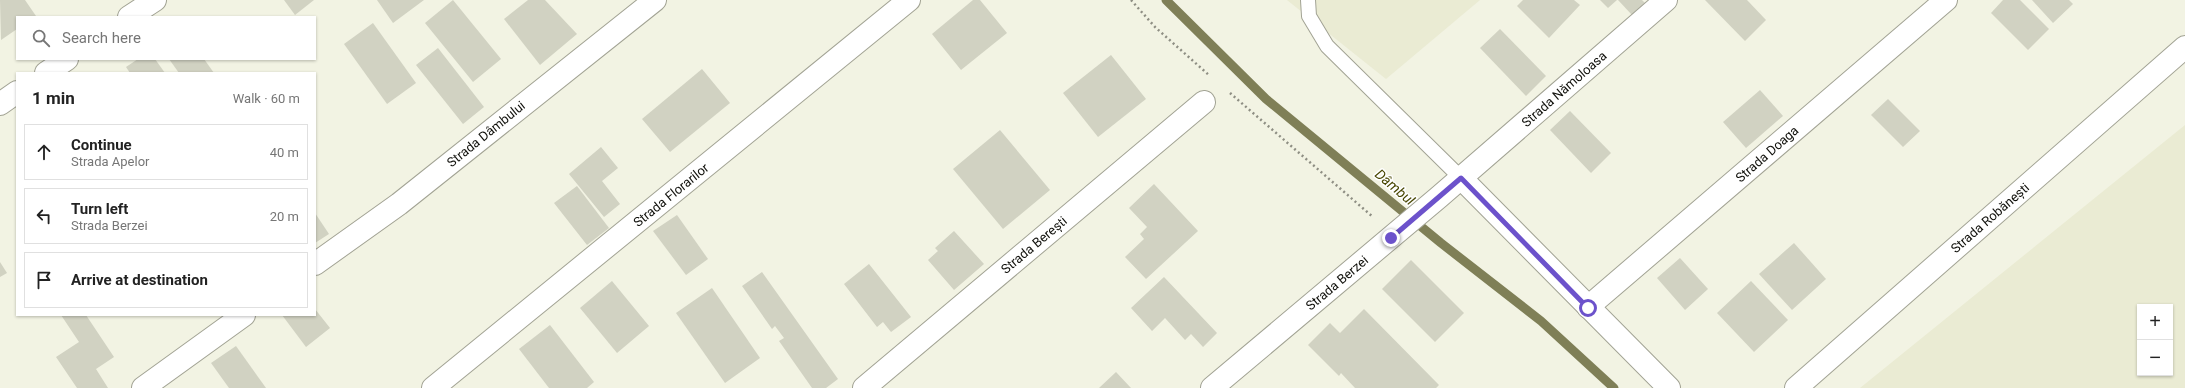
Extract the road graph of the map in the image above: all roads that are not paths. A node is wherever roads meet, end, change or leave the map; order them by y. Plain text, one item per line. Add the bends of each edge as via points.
1 (154, 0) edge
2 (655, 0) edge
3 (909, 0) edge
4 (1308, 0) edge
5 (1666, 0) edge
6 (1946, 0) edge
7 (130, 16) edge
8 (2185, 47) edge
9 (66, 60) edge
10 (48, 72) edge
11 (16, 93) edge
12 (1204, 102) dead end
13 (0, 104) edge
14 (1461, 178) junction
15 (316, 263) edge
16 (1588, 308) junction
17 (243, 316) edge
18 (143, 388) edge
19 (433, 388) edge
20 (864, 388) edge
21 (1212, 388) edge
22 (1669, 388) edge
23 (1796, 388) edge

1 - 7 street
2 - 15 street, Strada Dâmbului via 399,204
3 - 19 street, Strada Florarilor
4 - 14 lane via 1309,16 1327,46
5 - 14 street, Strada Nămoloasa
6 - 16 street, Strada Doaga
8 - 23 street, Strada Robănești
9 - 10 street
11 - 13 street
12 - 20 street, Strada Berești
14 - 16 street
14 - 21 street, Strada Berzei
16 - 22 street
17 - 18 street

